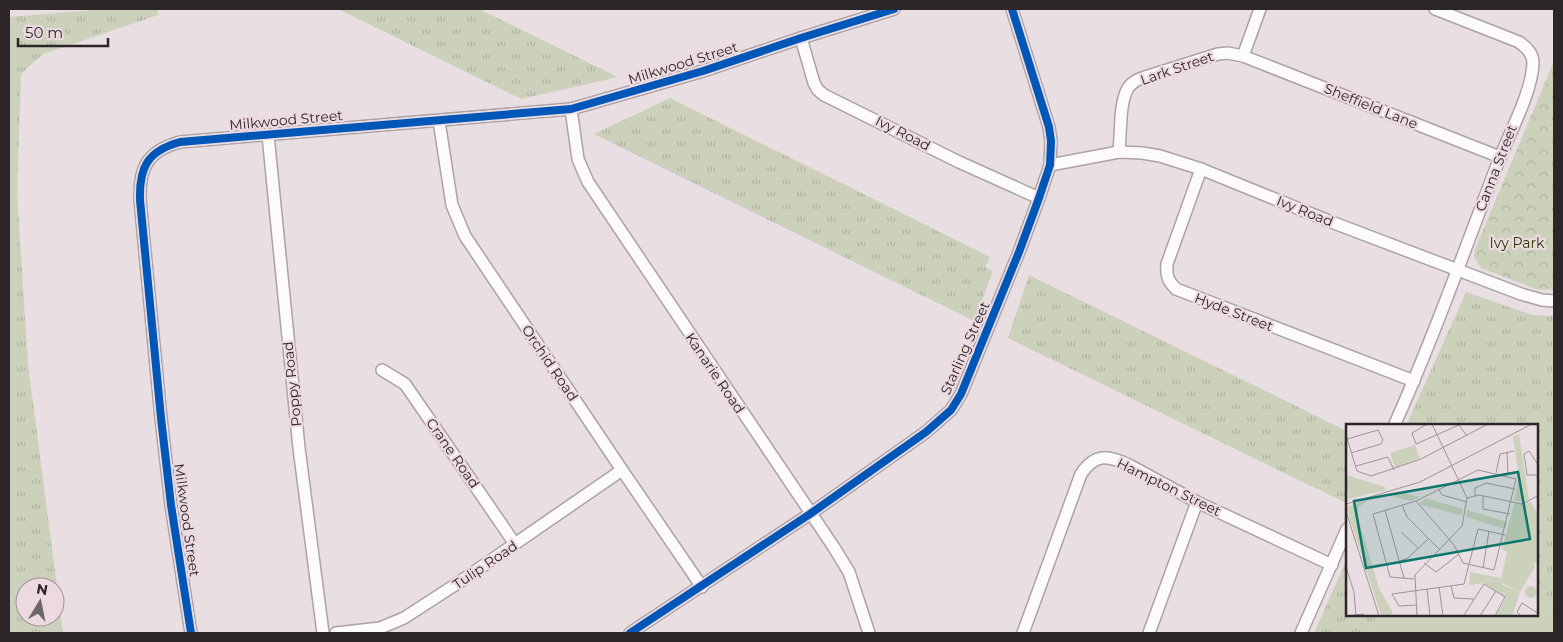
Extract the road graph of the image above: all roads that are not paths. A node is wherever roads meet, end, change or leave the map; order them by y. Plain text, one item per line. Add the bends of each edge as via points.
1 (894, 9) edge
2 (1012, 9) edge
3 (1260, 9) edge
4 (1435, 9) edge
5 (1458, 13) edge
6 (801, 38) junction
7 (1242, 56) junction
8 (571, 109) junction
9 (439, 121) junction
10 (268, 135) junction
11 (1119, 152) junction
12 (1500, 157) junction
13 (1050, 165) junction
14 (1201, 169) junction
15 (1039, 198) junction
16 (1458, 269) junction
17 (1554, 301) edge
18 (382, 370) dead end
19 (1414, 381) junction
20 (1395, 424) edge
21 (622, 470) junction
22 (1197, 502) junction
23 (810, 514) junction
24 (1346, 531) edge
25 (515, 544) junction
26 (1332, 564) junction
27 (702, 587) junction
28 (192, 633) edge
29 (323, 633) edge
30 (336, 633) edge
31 (630, 633) edge
32 (869, 633) edge
33 (1023, 633) edge
34 (1149, 633) edge
35 (1301, 633) edge

1 - 6 street, Milkwood Street
2 - 13 street, Starling Street via 1049,127
3 - 7 street
4 - 5 street, Canna Street
5 - 12 street, Canna Street via 1519,42 1532,55 1527,88
6 - 8 street, Milkwood Street via 703,71
6 - 15 street, Ivy Road via 814,83 824,95
7 - 11 street, Lark Street via 1218,54 1136,80 1125,95
7 - 12 street, Sheffield Lane
8 - 9 street, Milkwood Street
8 - 23 street, Kanarie Road via 578,159 588,182
9 - 10 street, Milkwood Street
9 - 21 street, Orchid Road via 452,205 462,229
10 - 28 street, Milkwood Street via 168,145 150,158 141,176 140,200 160,418
10 - 29 street, Poppy Road via 298,439
11 - 13 street, Ivy Road
11 - 14 street, Ivy Road via 1142,152
12 - 16 street, Canna Street
13 - 15 street, Starling Street
14 - 16 street, Ivy Road
14 - 19 street, Hyde Street via 1167,264 1168,281 1176,289
15 - 23 street, Starling Street via 970,372 951,410 926,432
16 - 17 street, Ivy Road via 1521,294
16 - 19 street, Canna Street
18 - 25 street, Crane Road via 405,384
19 - 20 street, Canna Street
21 - 25 street, Tulip Road
21 - 27 street, Orchid Road
22 - 26 street, Hampton Street
22 - 33 street, Hampton Street via 1117,459 1102,457 1093,460 1081,474
22 - 34 street
23 - 27 street, Starling Street
23 - 32 street, Kanarie Road via 848,572
24 - 26 street
25 - 30 street, Tulip Road via 404,618 380,628
26 - 35 street
27 - 31 street, Starling Street

